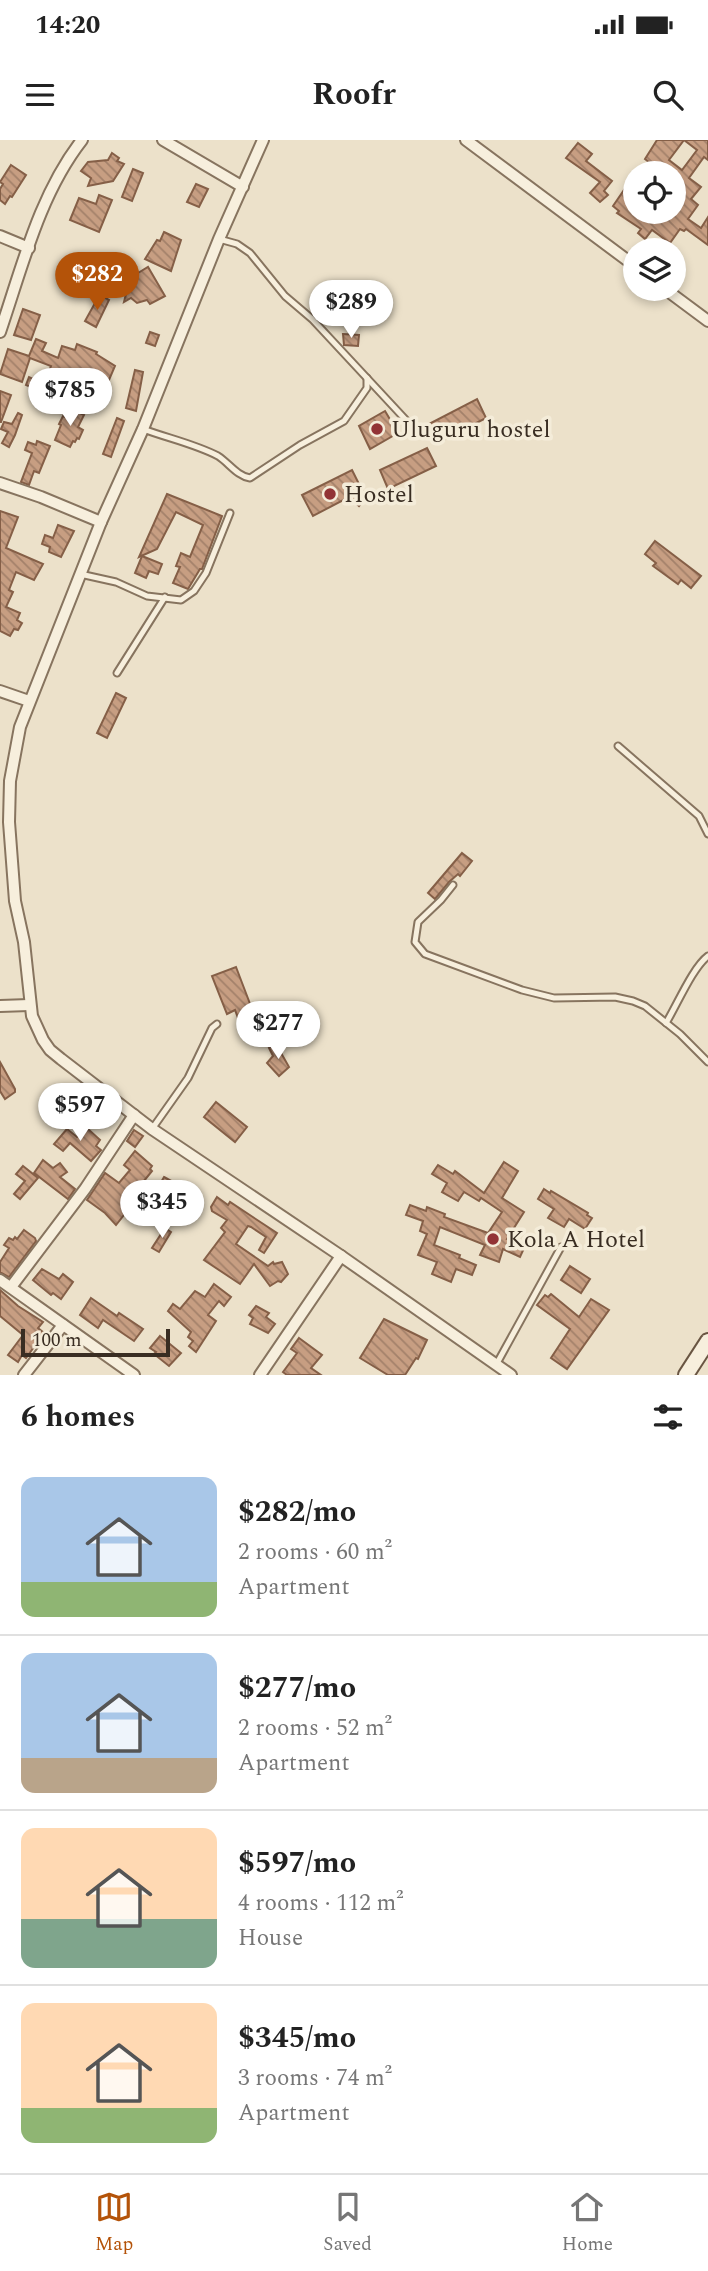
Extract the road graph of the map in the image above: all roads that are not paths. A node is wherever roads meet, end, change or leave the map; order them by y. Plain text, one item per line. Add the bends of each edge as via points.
1 (82, 140) edge
2 (163, 140) edge
3 (263, 140) edge
4 (473, 142) edge
5 (243, 187) junction
6 (0, 236) edge
7 (219, 239) junction
8 (29, 248) junction
9 (623, 257) edge
10 (681, 301) edge
11 (708, 321) edge
12 (0, 332) edge
13 (367, 377) junction
14 (143, 429) junction
15 (418, 433) dead end
16 (0, 483) edge
17 (230, 513) dead end
18 (101, 522) junction
19 (80, 574) junction
20 (164, 597) junction
21 (117, 673) dead end
22 (0, 691) edge
23 (29, 701) junction
24 (618, 746) dead end
25 (4, 822) edge
26 (708, 834) edge
27 (453, 885) dead end
28 (708, 956) edge
29 (29, 1005) junction
30 (0, 1006) edge
31 (666, 1023) junction
32 (217, 1024) dead end
33 (708, 1062) edge
34 (134, 1115) junction
35 (152, 1129) junction
36 (561, 1247) dead end
37 (341, 1256) junction
38 (0, 1280) edge
39 (11, 1287) junction
40 (63, 1325) junction
41 (708, 1341) edge
42 (493, 1370) edge
43 (24, 1375) edge
44 (134, 1375) edge
45 (260, 1375) edge
46 (511, 1375) edge
47 (686, 1375) edge

1 - 8 street via 55,183
2 - 5 street
3 - 5 street
4 - 9 street
5 - 7 street
6 - 8 street
7 - 13 lane via 237,243 250,253 285,296
7 - 14 street
8 - 12 street
10 - 11 street
13 - 14 lane via 367,388 344,421 250,478 208,451
13 - 15 lane
14 - 18 street
16 - 18 street
17 - 20 lane via 194,591 181,600
18 - 19 street
19 - 20 lane via 117,582 147,597
19 - 23 street
20 - 21 lane
22 - 23 street
23 - 25 street via 14,754
24 - 26 lane via 699,816
25 - 29 street via 24,942
27 - 31 lane via 418,922 415,942 425,954 554,998 633,1001
28 - 31 lane via 695,970
29 - 30 street
29 - 34 street via 50,1050
31 - 33 lane
32 - 35 lane via 188,1078
34 - 35 street
34 - 39 street
35 - 37 street
36 - 42 lane
37 - 42 street
37 - 45 street
38 - 39 street
39 - 40 street
40 - 43 street
40 - 44 street
41 - 47 main road
42 - 46 street

